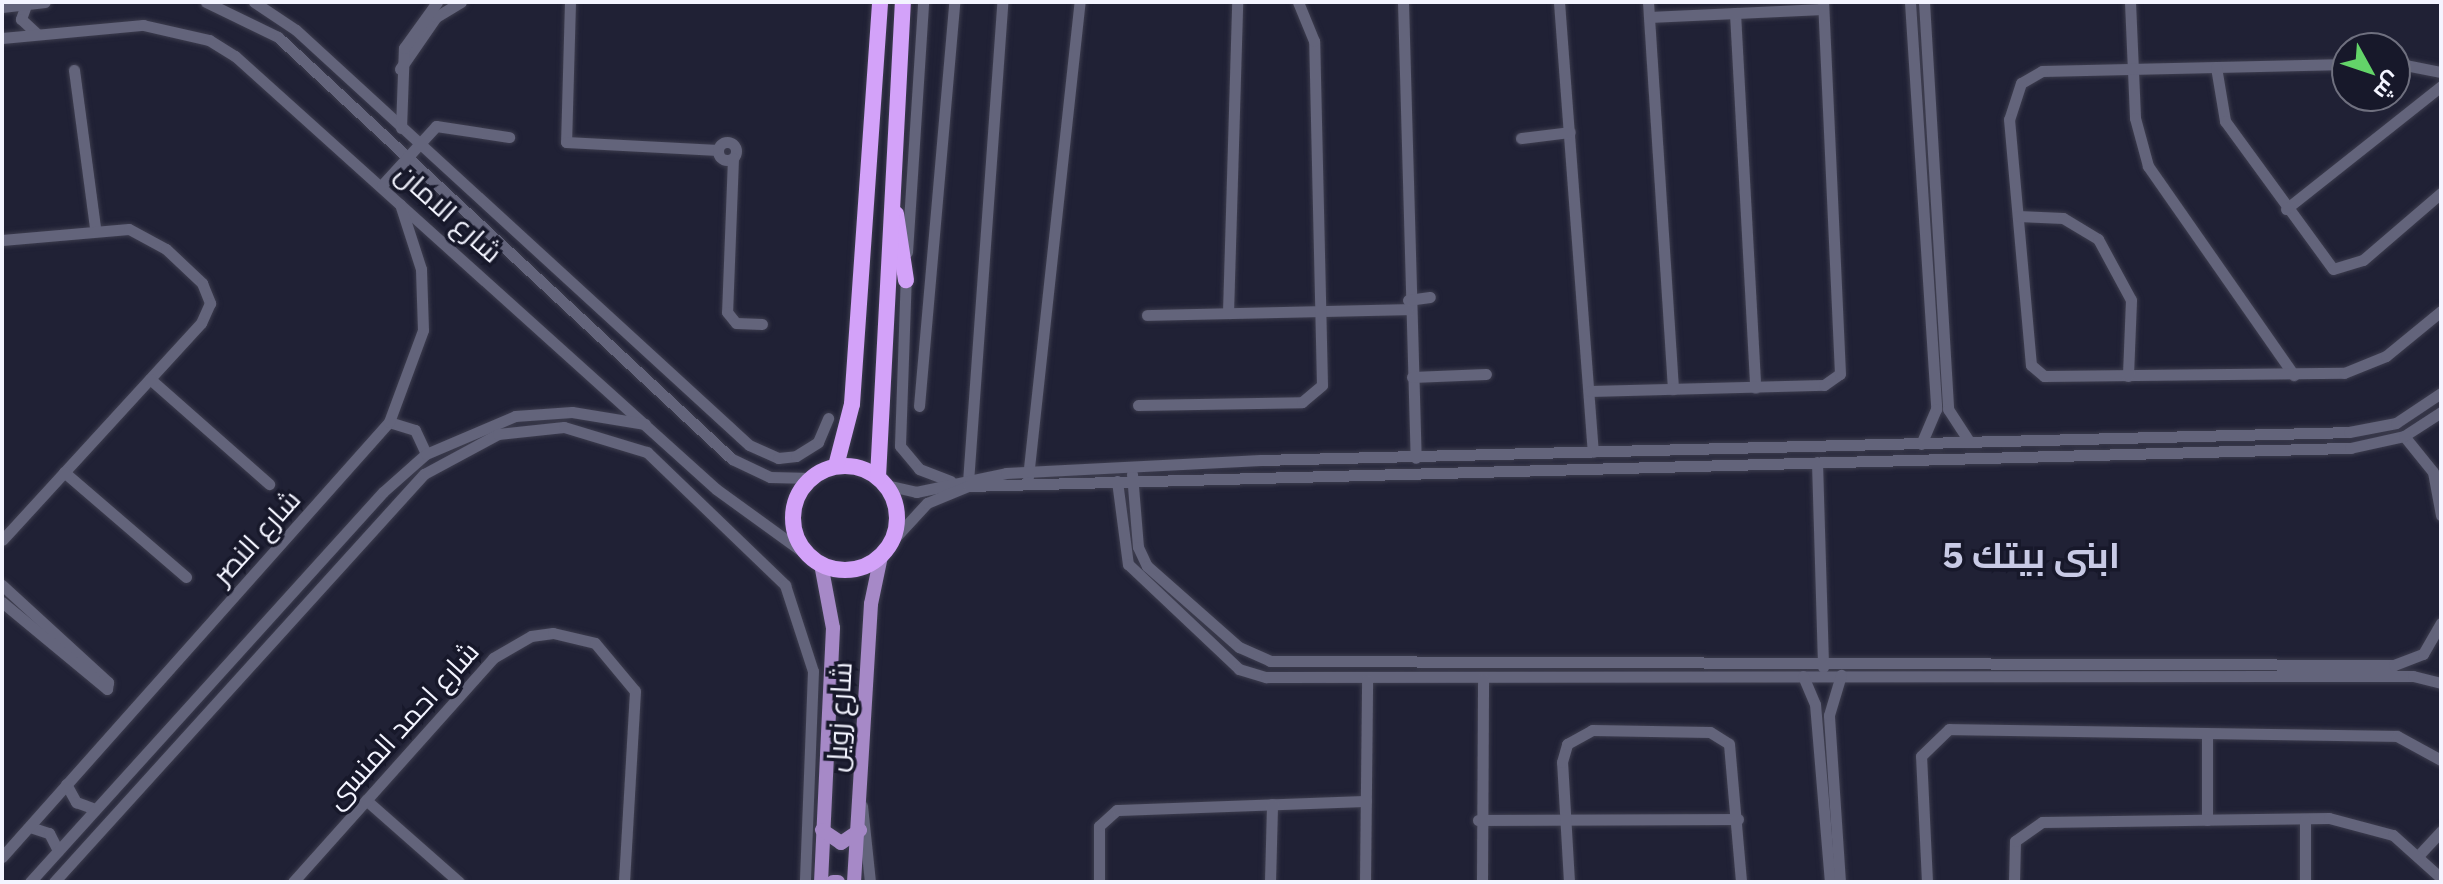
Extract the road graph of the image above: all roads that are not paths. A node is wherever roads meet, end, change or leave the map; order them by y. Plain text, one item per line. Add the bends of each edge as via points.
1 (45, 2) edge
2 (206, 2) edge
3 (254, 2) edge
4 (437, 2) edge
5 (461, 2) edge
6 (570, 2) edge
7 (880, 2) edge
8 (903, 2) edge
9 (923, 2) edge
10 (954, 2) edge
11 (1002, 2) edge
12 (1080, 2) edge
13 (1237, 2) edge
14 (1298, 2) edge
15 (1403, 2) edge
16 (1559, 2) edge
17 (1648, 2) edge
18 (1910, 2) edge
19 (1924, 2) edge
20 (2130, 2) edge
21 (26, 5) junction
22 (1823, 5) edge
23 (2, 7) edge
24 (1735, 13) junction
25 (1649, 17) junction
26 (36, 33) junction
27 (2, 38) edge
28 (2331, 64) edge
29 (2411, 66) edge
30 (2216, 67) junction
31 (2132, 69) junction
32 (74, 70) dead end
33 (399, 70) junction
34 (2441, 72) edge
35 (2441, 86) edge
36 (401, 128) junction
37 (1570, 132) junction
38 (509, 137) dead end
39 (1521, 138) dead end
40 (417, 144) junction
41 (407, 155) junction
42 (891, 176) junction
43 (382, 185) junction
44 (1932, 187) junction
45 (1918, 188) junction
46 (2441, 193) edge
47 (399, 200) junction
48 (2286, 209) junction
49 (2018, 216) junction
50 (95, 228) junction
51 (2, 240) edge
52 (906, 280) junction
53 (1925, 295) junction
54 (1940, 295) junction
55 (1430, 297) dead end
56 (1408, 304) junction
57 (1322, 311) junction
58 (2441, 311) edge
59 (1228, 313) junction
60 (1147, 315) dead end
61 (762, 324) dead end
62 (1486, 374) dead end
63 (2294, 375) junction
64 (2128, 376) junction
65 (1412, 377) junction
66 (150, 379) junction
67 (1755, 387) junction
68 (1673, 389) junction
69 (1590, 391) junction
70 (2441, 393) edge
71 (1138, 405) dead end
72 (919, 406) dead end
73 (1942, 409) junction
74 (2441, 415) edge
75 (828, 418) dead end
76 (389, 422) junction
77 (646, 424) junction
78 (659, 436) junction
79 (2404, 436) junction
80 (1969, 441) junction
81 (1921, 444) junction
82 (647, 452) junction
83 (1593, 452) junction
84 (426, 454) junction
85 (1488, 456) junction
86 (1416, 458) junction
87 (1817, 462) junction
88 (836, 466) junction
89 (1132, 466) junction
90 (1060, 468) junction
91 (64, 472) junction
92 (1488, 473) junction
93 (1028, 477) junction
94 (811, 478) junction
95 (882, 481) junction
96 (952, 481) junction
97 (1060, 481) junction
98 (1117, 481) junction
99 (1132, 481) junction
100 (968, 482) junction
101 (269, 484) dead end
102 (2441, 515) edge
103 (2, 540) edge
104 (892, 541) junction
105 (881, 556) junction
106 (817, 562) junction
107 (186, 577) dead end
108 (2, 585) edge
109 (2, 602) edge
110 (1199, 613) junction
111 (2441, 623) edge
112 (1189, 625) junction
113 (1823, 660) junction
114 (1643, 662) junction
115 (1978, 662) junction
116 (2405, 663) junction
117 (1841, 675) junction
118 (1803, 676) junction
119 (1823, 676) junction
120 (1979, 676) junction
121 (2405, 676) junction
122 (1643, 677) junction
123 (1483, 679) junction
124 (1367, 680) junction
125 (2441, 683) edge
126 (200, 694) junction
127 (213, 704) junction
128 (1816, 715) junction
129 (1829, 715) junction
130 (2207, 733) junction
131 (2441, 760) edge
132 (66, 784) junction
133 (366, 800) junction
134 (1366, 801) junction
135 (1272, 804) junction
136 (862, 806) junction
137 (95, 809) junction
138 (1738, 819) junction
139 (2305, 819) junction
140 (1478, 820) junction
141 (1565, 820) junction
142 (2207, 820) junction
143 (30, 827) junction
144 (822, 830) junction
145 (860, 830) junction
146 (2441, 831) edge
147 (58, 851) junction
148 (2418, 856) junction
149 (2, 857) edge
150 (2441, 878) edge
151 (30, 882) edge
152 (54, 882) edge
153 (293, 882) edge
154 (459, 882) edge
155 (624, 882) edge
156 (805, 882) edge
157 (821, 882) edge
158 (854, 882) edge
159 (870, 882) edge
160 (1099, 882) edge
161 (1270, 882) edge
162 (1365, 882) edge
163 (1482, 882) edge
164 (1569, 882) edge
165 (1741, 882) edge
166 (1830, 882) edge
167 (1840, 882) edge
168 (1927, 882) edge
169 (2014, 882) edge
170 (2305, 882) edge

1 - 21 street
2 - 41 street, شارع الامان via 278,37
3 - 36 street via 296,30
4 - 33 street via 414,28
5 - 33 street via 436,17
6 - 61 street via 566,142 718,150 731,143 727,312 736,323
7 - 88 highway via 852,404
8 - 42 highway
9 - 52 street
10 - 72 street
11 - 100 street
12 - 93 street
13 - 59 street
14 - 57 street via 1314,41
15 - 56 street
16 - 37 street
17 - 25 street
18 - 45 street
19 - 44 street
20 - 31 street
21 - 23 street
21 - 26 street via 21,19
22 - 24 street
22 - 67 street via 1843,366 1824,385
24 - 25 street
24 - 67 street
25 - 68 street
26 - 27 street, شارع الامان
26 - 43 street, شارع الامان via 143,25 209,40 257,72
28 - 30 street
29 - 34 street
30 - 31 street
30 - 48 street via 2222,114
31 - 49 street via 2042,71 2014,92 2009,119
31 - 63 street via 2136,126 2148,166
32 - 50 street
33 - 36 street
35 - 48 street
36 - 40 street
37 - 39 street
37 - 69 street
38 - 40 street via 447,124
40 - 41 street
40 - 75 street via 758,451 778,458 804,453 823,435
41 - 43 street
41 - 94 street, شارع الامان via 732,459 770,477
42 - 52 highway
42 - 95 highway
43 - 47 street, شارع الامان
44 - 45 street
44 - 54 street
45 - 53 street
46 - 48 street via 2340,270 2326,265
47 - 76 street, شارع النصر via 425,300 417,361
47 - 77 street, شارع الامان
49 - 64 street via 2063,218 2098,239 2131,300
49 - 64 street via 2033,371
50 - 51 street
50 - 66 street via 149,236 209,296 205,317
52 - 96 street via 900,446 919,469
53 - 54 street
53 - 73 street
54 - 73 street
55 - 56 street
56 - 57 street
56 - 65 street
57 - 59 street
57 - 71 street via 1322,385 1302,402
58 - 63 street via 2366,367
59 - 60 street
62 - 65 street
63 - 64 street
65 - 86 street
66 - 91 street
66 - 101 street
67 - 68 street
68 - 69 street
69 - 83 street
70 - 80 street via 2396,423 2349,432
73 - 80 street
73 - 81 street
74 - 79 street
76 - 84 street via 415,430
76 - 132 street, شارع النصر
77 - 78 street, شارع الامان
77 - 84 street via 572,412 525,415 462,434
78 - 82 street
78 - 106 street, شارع الامان via 736,506
79 - 87 street via 2350,448
79 - 102 street via 2433,472
80 - 81 street
81 - 83 street
82 - 127 street via 564,427 467,445 394,503
82 - 156 street via 758,553 785,585 801,624 814,707
83 - 85 street
84 - 126 street
85 - 86 street
85 - 92 street
86 - 89 street
87 - 92 street
87 - 113 street
88 - 94 highway
88 - 95 highway
89 - 90 street
89 - 99 street
90 - 93 street
90 - 97 street
91 - 103 street
91 - 107 street
92 - 99 street
93 - 97 street
93 - 100 street
94 - 106 highway via 793,519
95 - 96 street via 916,492
95 - 104 highway via 897,512
96 - 100 street
97 - 98 street
98 - 99 street
98 - 112 street via 1128,564
99 - 110 street via 1141,556
100 - 104 street via 927,503
104 - 105 highway
105 - 106 highway via 848,570
105 - 136 main road, شارع زويل via 871,604
106 - 144 main road, شارع زويل via 833,628
108 - 109 street via 65,651
110 - 112 street
110 - 114 street via 1248,654 1270,661
111 - 116 street via 2423,654
112 - 124 street via 1252,675
113 - 114 street
113 - 115 street
113 - 119 street
114 - 122 street
115 - 116 street
115 - 120 street
116 - 121 street
117 - 119 street
117 - 120 street
117 - 129 street
118 - 119 street
118 - 122 street
118 - 128 street
120 - 121 street
121 - 125 street
122 - 123 street
123 - 124 street
123 - 140 street
124 - 134 street
126 - 127 street
126 - 137 street
127 - 152 street
128 - 129 street
128 - 166 street
129 - 167 street
130 - 131 street via 2397,736
130 - 142 street
130 - 168 street via 1959,728 1937,734 1920,770
132 - 137 street via 76,802
132 - 143 street, شارع النصر
133 - 153 street, شارع احمد المنسى
133 - 154 street
133 - 155 street, شارع احمد المنسى via 511,644 553,633 588,639 612,655 635,691
134 - 135 street
134 - 162 street
135 - 160 street via 1111,812 1099,826
135 - 161 street
136 - 145 main road, شارع زويل
136 - 159 street
137 - 147 street
138 - 141 street
138 - 141 street via 1734,754 1721,736 1592,730 1574,737 1563,753
138 - 165 street
139 - 142 street
139 - 148 street via 2368,824
139 - 170 street
140 - 141 street
140 - 163 street
141 - 164 street
142 - 169 street via 2042,822 2015,841
143 - 147 street via 49,833
143 - 149 street, شارع النصر
144 - 145 main road via 841,843
144 - 157 main road, شارع زويل
145 - 158 main road, شارع زويل
146 - 148 street
147 - 151 street
148 - 150 street

